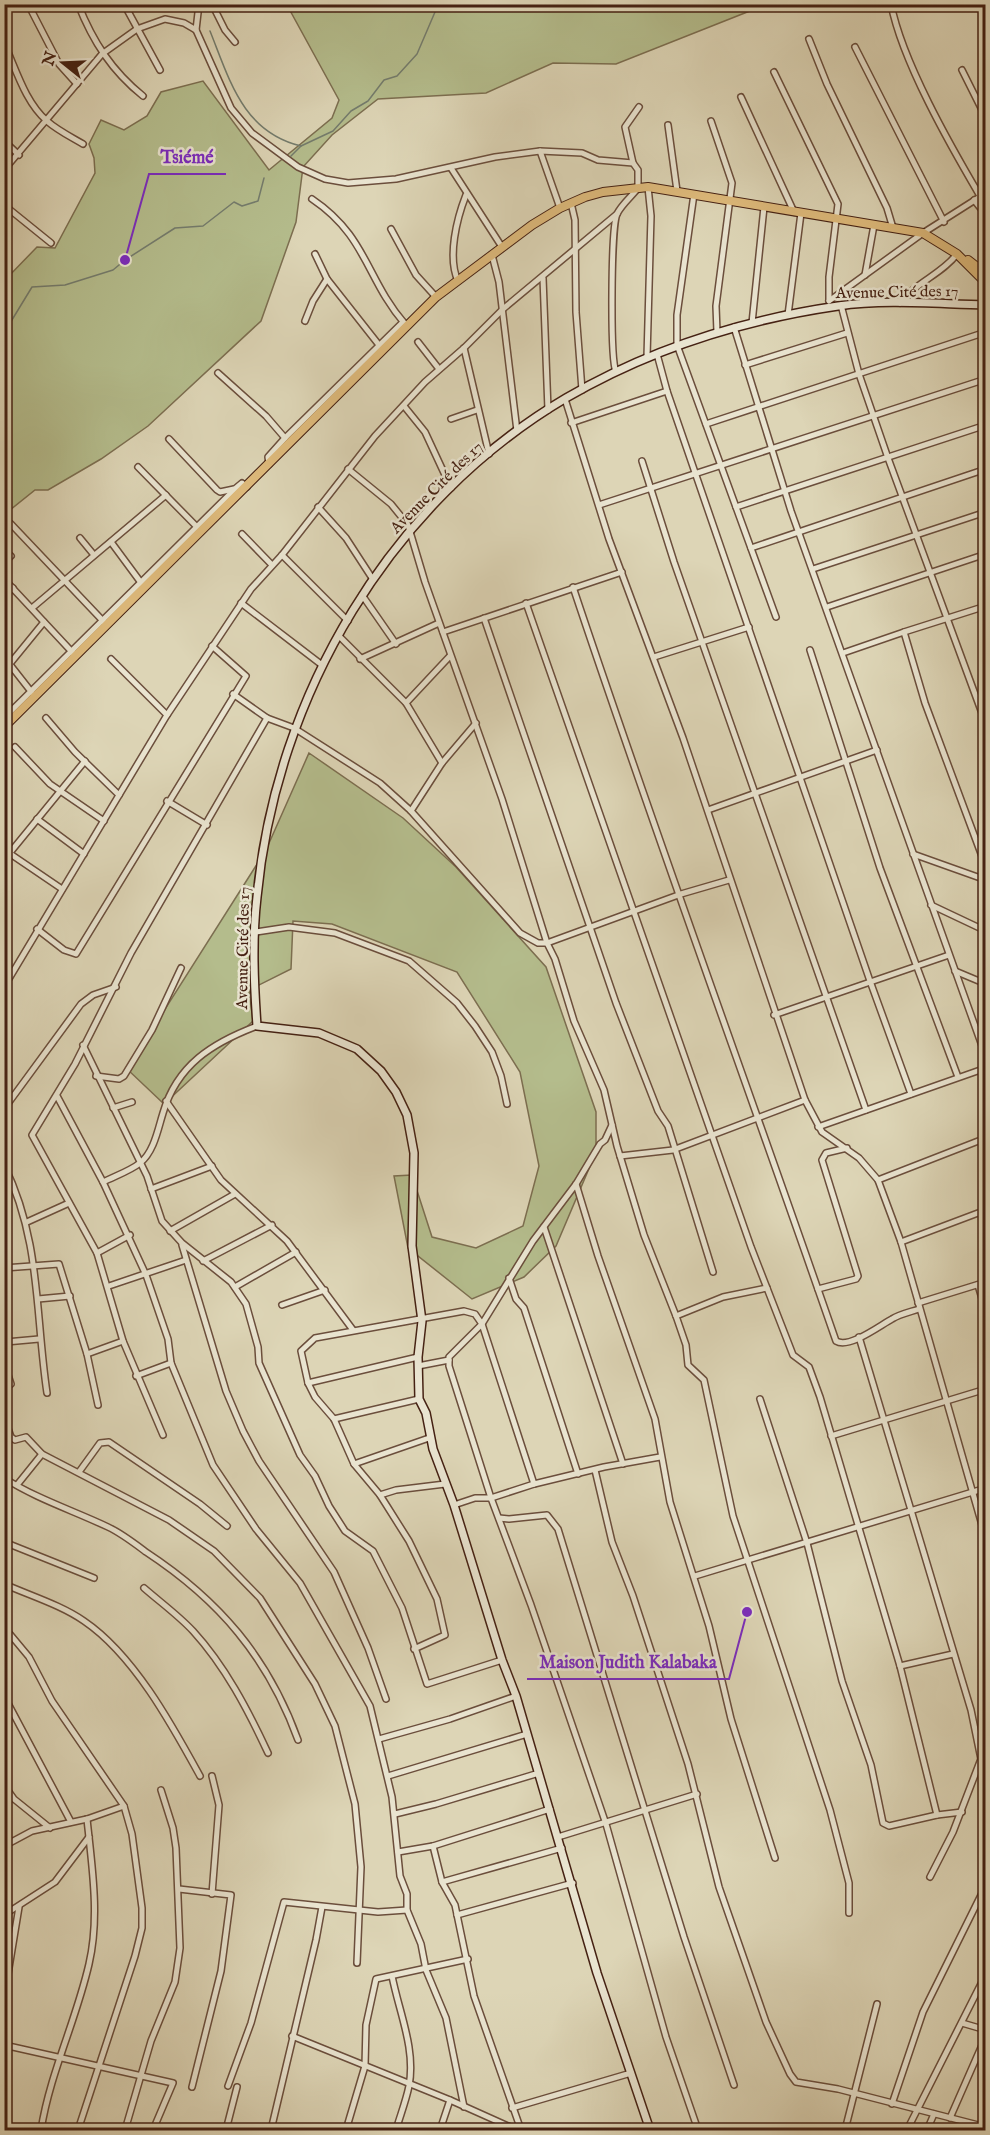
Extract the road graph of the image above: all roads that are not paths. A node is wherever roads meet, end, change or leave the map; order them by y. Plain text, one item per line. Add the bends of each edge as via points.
1 (28, 4) edge
2 (78, 4) edge
3 (124, 4) edge
4 (199, 4) edge
5 (212, 4) edge
6 (891, 4) edge
7 (137, 29) junction
8 (196, 30) junction
9 (809, 39) dead end
10 (235, 42) dead end
11 (4, 43) edge
12 (855, 47) dead end
13 (102, 54) junction
14 (159, 70) dead end
15 (962, 70) dead end
16 (774, 72) dead end
17 (76, 84) junction
18 (143, 96) dead end
19 (741, 97) dead end
20 (639, 107) dead end
21 (986, 118) edge
22 (47, 121) junction
23 (711, 121) dead end
24 (668, 125) dead end
25 (4, 141) edge
26 (82, 144) dead end
27 (540, 151) junction
28 (19, 155) junction
29 (633, 163) junction
30 (451, 168) junction
31 (4, 170) edge
32 (648, 187) junction
33 (638, 188) junction
34 (677, 191) junction
35 (694, 194) junction
36 (466, 195) junction
37 (980, 196) edge
38 (312, 199) dead end
39 (732, 202) junction
40 (571, 203) junction
41 (4, 205) edge
42 (764, 207) junction
43 (560, 208) junction
44 (798, 213) junction
45 (617, 214) junction
46 (986, 215) edge
47 (837, 219) junction
48 (944, 222) junction
49 (874, 225) junction
50 (893, 228) junction
51 (391, 229) dead end
52 (923, 233) junction
53 (51, 243) dead end
54 (502, 247) junction
55 (575, 249) junction
56 (315, 254) dead end
57 (958, 254) junction
58 (492, 255) junction
59 (986, 274) edge
60 (865, 275) junction
61 (543, 278) junction
62 (327, 279) junction
63 (458, 281) junction
64 (986, 283) edge
65 (436, 297) junction
66 (900, 303) junction
67 (829, 304) junction
68 (841, 305) junction
69 (986, 306) edge
70 (503, 309) junction
71 (788, 315) junction
72 (305, 321) dead end
73 (752, 323) junction
74 (405, 325) junction
75 (734, 327) junction
76 (717, 332) junction
77 (986, 332) edge
78 (847, 333) junction
79 (418, 342) dead end
80 (379, 345) junction
81 (677, 345) junction
82 (464, 348) junction
83 (657, 354) junction
84 (647, 357) junction
85 (745, 365) junction
86 (439, 369) junction
87 (616, 372) junction
88 (218, 373) dead end
89 (859, 374) junction
90 (986, 379) edge
91 (582, 390) junction
92 (667, 391) junction
93 (565, 399) junction
94 (404, 406) junction
95 (758, 407) junction
96 (477, 410) junction
97 (548, 410) junction
98 (875, 417) junction
99 (451, 419) dead end
100 (571, 423) junction
101 (706, 424) junction
102 (985, 426) edge
103 (517, 431) junction
104 (285, 438) junction
105 (169, 439) dead end
106 (771, 451) junction
107 (489, 454) junction
108 (888, 458) junction
109 (642, 461) dead end
110 (269, 464) junction
111 (722, 466) junction
112 (138, 467) dead end
113 (348, 469) junction
114 (986, 469) edge
115 (696, 474) junction
116 (247, 487) junction
117 (236, 488) junction
118 (451, 488) junction
119 (651, 489) junction
120 (785, 491) junction
121 (166, 495) junction
122 (902, 498) junction
123 (598, 505) junction
124 (318, 507) junction
125 (736, 507) junction
126 (986, 512) edge
127 (11, 524) dead end
128 (199, 529) junction
129 (799, 530) junction
130 (409, 532) junction
131 (916, 533) junction
132 (242, 534) dead end
133 (80, 538) dead end
134 (111, 542) junction
135 (751, 548) junction
136 (986, 554) edge
137 (94, 555) junction
138 (282, 555) junction
139 (10, 556) dead end
140 (4, 563) edge
141 (272, 565) junction
142 (813, 569) junction
143 (622, 572) junction
144 (930, 572) junction
145 (372, 578) junction
146 (4, 579) edge
147 (65, 579) junction
148 (143, 585) junction
149 (573, 587) junction
150 (14, 588) junction
151 (362, 595) junction
152 (4, 596) edge
153 (241, 603) junction
154 (526, 603) junction
155 (986, 606) edge
156 (827, 607) junction
157 (32, 608) junction
158 (776, 617) dead end
159 (484, 618) junction
160 (945, 618) junction
161 (348, 621) junction
162 (44, 622) junction
163 (105, 623) junction
164 (440, 623) junction
165 (749, 627) junction
166 (443, 632) junction
167 (904, 632) junction
168 (338, 635) junction
169 (702, 642) junction
170 (396, 644) junction
171 (212, 646) junction
172 (810, 650) dead end
173 (843, 652) junction
174 (74, 654) junction
175 (450, 656) junction
176 (4, 657) edge
177 (654, 657) junction
178 (111, 659) dead end
179 (360, 659) junction
180 (10, 664) junction
181 (322, 664) junction
182 (4, 671) edge
183 (233, 694) junction
184 (33, 695) junction
185 (406, 704) junction
186 (167, 715) junction
187 (4, 718) edge
188 (46, 718) dead end
189 (267, 718) junction
190 (476, 723) junction
191 (986, 724) edge
192 (4, 727) edge
193 (294, 728) junction
194 (15, 747) dead end
195 (877, 750) junction
196 (85, 761) junction
197 (845, 761) junction
198 (442, 763) junction
199 (801, 777) junction
200 (61, 790) junction
201 (756, 793) junction
202 (119, 795) junction
203 (167, 801) junction
204 (708, 810) junction
205 (411, 811) junction
206 (37, 819) junction
207 (104, 821) junction
208 (207, 825) junction
209 (9, 852) junction
210 (84, 854) junction
211 (913, 854) junction
212 (4, 860) edge
213 (986, 867) edge
214 (729, 880) junction
215 (986, 880) edge
216 (62, 889) junction
217 (681, 894) junction
218 (932, 905) junction
219 (636, 912) junction
220 (592, 928) junction
221 (37, 929) junction
222 (986, 931) edge
223 (256, 932) junction
224 (547, 943) junction
225 (949, 955) junction
226 (917, 966) junction
227 (181, 968) dead end
228 (955, 971) junction
229 (870, 981) junction
230 (986, 984) edge
231 (4, 987) edge
232 (116, 987) junction
233 (827, 996) junction
234 (774, 1015) junction
235 (257, 1026) junction
236 (83, 1045) junction
237 (985, 1053) edge
238 (986, 1068) edge
239 (96, 1076) junction
240 (958, 1077) junction
241 (911, 1094) junction
242 (57, 1096) junction
243 (805, 1100) junction
244 (166, 1101) junction
245 (132, 1102) dead end
246 (507, 1104) dead end
247 (113, 1108) junction
248 (4, 1109) edge
249 (866, 1110) junction
250 (758, 1118) junction
251 (613, 1124) junction
252 (818, 1127) junction
253 (713, 1135) junction
254 (986, 1138) edge
255 (605, 1140) junction
256 (616, 1146) junction
257 (847, 1148) junction
258 (673, 1149) junction
259 (620, 1156) junction
260 (140, 1163) junction
261 (4, 1165) edge
262 (212, 1166) junction
263 (878, 1180) junction
264 (103, 1182) junction
265 (576, 1184) junction
266 (151, 1190) junction
267 (235, 1194) junction
268 (69, 1203) junction
269 (986, 1210) edge
270 (27, 1222) junction
271 (272, 1225) junction
272 (544, 1227) junction
273 (170, 1231) junction
274 (130, 1235) junction
275 (901, 1242) junction
276 (182, 1244) junction
277 (297, 1252) junction
278 (97, 1253) junction
279 (186, 1260) junction
280 (203, 1261) junction
281 (35, 1263) junction
282 (4, 1268) edge
283 (713, 1272) dead end
284 (146, 1275) junction
285 (509, 1278) junction
286 (986, 1282) edge
287 (978, 1285) junction
288 (109, 1286) junction
289 (235, 1287) junction
290 (767, 1288) junction
291 (818, 1289) junction
292 (325, 1290) junction
293 (70, 1296) junction
294 (38, 1299) junction
295 (282, 1305) dead end
296 (918, 1306) junction
297 (986, 1312) edge
298 (676, 1316) junction
299 (422, 1320) junction
300 (482, 1324) junction
301 (353, 1330) junction
302 (4, 1333) edge
303 (859, 1337) junction
304 (39, 1339) junction
305 (123, 1341) junction
306 (5, 1343) edge
307 (87, 1354) junction
308 (418, 1357) junction
309 (449, 1360) junction
310 (4, 1363) edge
311 (171, 1363) junction
312 (418, 1366) junction
313 (136, 1376) junction
314 (308, 1383) junction
315 (986, 1389) edge
316 (4, 1390) edge
317 (47, 1393) dead end
318 (419, 1399) junction
319 (760, 1399) dead end
320 (945, 1400) junction
321 (98, 1405) dead end
322 (4, 1417) edge
323 (334, 1419) junction
324 (883, 1419) junction
325 (163, 1435) dead end
326 (831, 1436) junction
327 (429, 1438) junction
328 (42, 1454) junction
329 (660, 1457) junction
330 (354, 1464) junction
331 (623, 1464) junction
332 (595, 1470) junction
333 (79, 1472) junction
334 (578, 1474) junction
335 (4, 1478) edge
336 (446, 1484) junction
337 (534, 1484) junction
338 (17, 1485) junction
339 (986, 1488) edge
340 (974, 1492) junction
341 (380, 1496) junction
342 (491, 1498) junction
343 (454, 1505) junction
344 (912, 1512) junction
345 (499, 1518) junction
346 (226, 1526) dead end
347 (858, 1526) junction
348 (986, 1539) edge
349 (4, 1542) edge
350 (807, 1543) junction
351 (747, 1561) junction
352 (695, 1576) junction
353 (94, 1578) dead end
354 (4, 1584) edge
355 (144, 1588) dead end
356 (4, 1627) edge
357 (414, 1649) junction
358 (953, 1654) junction
359 (502, 1660) junction
360 (900, 1666) junction
361 (4, 1696) edge
362 (516, 1696) junction
363 (386, 1699) dead end
364 (527, 1734) junction
365 (379, 1739) junction
366 (298, 1740) dead end
367 (268, 1753) dead end
368 (983, 1760) edge
369 (539, 1773) junction
370 (200, 1776) dead end
371 (212, 1776) dead end
372 (388, 1776) junction
373 (4, 1785) edge
374 (161, 1790) dead end
375 (697, 1794) junction
376 (123, 1806) junction
377 (550, 1809) junction
378 (646, 1811) junction
379 (962, 1812) junction
380 (395, 1814) junction
381 (937, 1815) junction
382 (87, 1819) junction
383 (70, 1822) junction
384 (606, 1824) junction
385 (50, 1828) junction
386 (89, 1837) junction
387 (558, 1837) junction
388 (4, 1846) edge
389 (433, 1846) junction
390 (561, 1848) junction
391 (398, 1852) junction
392 (775, 1857) dead end
393 (930, 1877) dead end
394 (442, 1882) junction
395 (573, 1883) junction
396 (986, 1885) edge
397 (179, 1889) junction
398 (212, 1894) junction
399 (20, 1907) junction
400 (322, 1907) junction
401 (361, 1910) junction
402 (407, 1910) junction
403 (849, 1913) dead end
404 (4, 1915) edge
405 (457, 1916) junction
406 (468, 1959) junction
407 (357, 1963) dead end
408 (426, 1970) junction
409 (986, 1974) edge
410 (392, 1976) junction
411 (4, 1998) edge
412 (877, 2004) dead end
413 (962, 2023) junction
414 (986, 2030) edge
415 (292, 2036) junction
416 (986, 2036) edge
417 (4, 2045) edge
418 (58, 2058) junction
419 (365, 2066) junction
420 (97, 2067) junction
421 (631, 2073) junction
422 (141, 2077) junction
423 (410, 2084) junction
424 (734, 2085) dead end
425 (228, 2086) dead end
426 (192, 2087) dead end
427 (237, 2087) dead end
428 (854, 2094) junction
429 (450, 2100) junction
430 (892, 2104) junction
431 (464, 2106) junction
432 (512, 2108) junction
433 (919, 2110) junction
434 (934, 2114) junction
435 (950, 2118) junction
436 (969, 2127) edge
437 (985, 2127) edge
438 (40, 2130) edge
439 (78, 2130) edge
440 (125, 2130) edge
441 (153, 2130) edge
442 (226, 2130) edge
443 (271, 2130) edge
444 (346, 2130) edge
445 (396, 2130) edge
446 (440, 2130) edge
447 (517, 2130) edge
448 (522, 2130) edge
449 (651, 2130) edge
450 (698, 2130) edge
451 (846, 2130) edge
452 (907, 2130) edge
453 (927, 2130) edge

1 - 17 street via 59,64
2 - 13 street
3 - 7 street
4 - 8 street
5 - 10 street
6 - 37 street via 927,96
7 - 8 street via 165,19
7 - 13 street
7 - 14 street
8 - 30 street via 231,108 259,139 298,167 325,179 348,183
9 - 50 street
11 - 22 street via 26,93
12 - 48 street
13 - 17 street
13 - 18 street via 120,77
15 - 21 street
16 - 47 street via 838,204
17 - 22 street
19 - 44 street
20 - 29 street via 625,127
22 - 26 street
22 - 28 street
23 - 39 street via 732,183
24 - 34 street
25 - 28 street
27 - 29 street via 582,153 598,160
27 - 30 street
27 - 43 street
28 - 31 street
29 - 33 street via 638,170
30 - 36 street
32 - 33 main road
32 - 34 main road
32 - 84 street via 651,216
33 - 40 main road via 603,192
33 - 45 street
34 - 35 main road
35 - 39 main road
35 - 81 street via 677,315
36 - 54 street
36 - 63 street via 454,245 453,272
37 - 46 street
37 - 48 street
38 - 74 street via 331,212 354,238 380,290
39 - 42 main road
39 - 76 street via 716,306
40 - 43 main road
40 - 55 street
41 - 53 street
42 - 44 main road
42 - 73 street
43 - 54 main road
44 - 47 main road
44 - 71 street
45 - 55 street
45 - 87 street via 612,335 612,364
47 - 49 main road
47 - 67 street
48 - 52 street
49 - 50 main road
49 - 60 street
50 - 52 main road
51 - 65 street via 416,275
52 - 57 main road
52 - 60 street
54 - 58 main road
55 - 61 street
55 - 91 street
56 - 62 street
57 - 59 main road
57 - 64 main road
57 - 66 street
58 - 63 main road
58 - 70 street
60 - 67 street
61 - 70 street
61 - 97 street
62 - 72 street
62 - 80 street
63 - 65 main road
65 - 74 main road
66 - 68 street, Avenue Cité des 17
66 - 69 street, Avenue Cité des 17
67 - 68 street, Avenue Cité des 17
67 - 71 street, Avenue Cité des 17
68 - 78 street
70 - 82 street
70 - 103 street
71 - 73 street, Avenue Cité des 17
73 - 75 street, Avenue Cité des 17
74 - 80 street
74 - 110 main road
75 - 76 street, Avenue Cité des 17
75 - 85 street
76 - 81 street, Avenue Cité des 17
77 - 89 street
78 - 85 street
78 - 89 street
79 - 86 street
80 - 104 street
81 - 83 street, Avenue Cité des 17
81 - 101 street
82 - 86 street
82 - 96 street
83 - 84 street, Avenue Cité des 17
83 - 92 street
84 - 87 street, Avenue Cité des 17
85 - 95 street
86 - 94 street
87 - 91 street, Avenue Cité des 17
88 - 104 street
89 - 95 street
89 - 98 street
90 - 98 street
91 - 93 street, Avenue Cité des 17
92 - 100 street
92 - 115 street
93 - 97 street, Avenue Cité des 17
93 - 100 street
94 - 113 street
94 - 118 street via 425,432
95 - 101 street
95 - 106 street
96 - 99 street
96 - 107 street
97 - 103 street, Avenue Cité des 17
98 - 106 street
98 - 108 street
100 - 123 street
101 - 111 street
102 - 108 street
103 - 107 street, Avenue Cité des 17
104 - 110 street via 268,457
105 - 117 street via 217,490
106 - 111 street
106 - 120 street
107 - 118 street, Avenue Cité des 17
108 - 120 street
108 - 122 street
109 - 119 street
110 - 116 main road
111 - 115 street
111 - 125 street
112 - 121 street
113 - 124 street
113 - 130 street via 391,504
114 - 122 street
115 - 119 street
115 - 165 street
116 - 117 street via 242,483
116 - 128 main road
117 - 128 street
118 - 130 street, Avenue Cité des 17
119 - 123 street
119 - 169 street
120 - 125 street
120 - 129 street
121 - 128 street
121 - 134 street
122 - 129 street
122 - 131 street
123 - 143 street
124 - 138 street
124 - 145 street
125 - 135 street
126 - 131 street
127 - 147 street
128 - 148 main road
129 - 135 street
129 - 142 street
130 - 145 street, Avenue Cité des 17
130 - 164 street
131 - 142 street
131 - 144 street
132 - 141 street
133 - 137 street
134 - 137 street
134 - 148 street
135 - 158 street
136 - 144 street
137 - 147 street
138 - 141 street
138 - 161 street
139 - 140 street
141 - 153 street
142 - 156 street
143 - 149 street
143 - 177 street
144 - 156 street
144 - 160 street
145 - 151 street, Avenue Cité des 17
146 - 150 street
147 - 157 street
147 - 163 street
148 - 163 main road
149 - 154 street
149 - 217 street
150 - 152 street
150 - 157 street
151 - 161 street, Avenue Cité des 17
151 - 170 street
153 - 171 street
153 - 181 street
154 - 159 street
154 - 219 street
155 - 160 street
156 - 173 street
157 - 162 street
159 - 166 street
159 - 220 street
160 - 167 street
160 - 191 street
161 - 168 street, Avenue Cité des 17
162 - 174 street
162 - 180 street
163 - 174 main road
164 - 166 street
164 - 170 street
165 - 169 street
165 - 199 street
166 - 175 street
167 - 173 street
167 - 213 street via 925,703
168 - 179 street
168 - 181 street, Avenue Cité des 17
169 - 177 street
169 - 201 street
170 - 179 street
171 - 183 street via 246,674
171 - 186 street
172 - 197 street
173 - 195 street
174 - 184 main road
175 - 185 street
175 - 190 street
176 - 180 street
177 - 204 street
178 - 186 street
179 - 185 street
180 - 182 street
180 - 184 street
181 - 193 street, Avenue Cité des 17
183 - 189 street
183 - 203 street
184 - 187 street
184 - 192 main road
185 - 198 street
186 - 202 street
188 - 196 street
189 - 193 street
189 - 208 street
190 - 198 street
190 - 224 street
193 - 205 street via 381,783
193 - 223 street, Avenue Cité des 17 via 265,839 256,898
194 - 200 street via 50,784
195 - 197 street
195 - 211 street
196 - 200 street
196 - 202 street
197 - 199 street
197 - 226 street
198 - 205 street
199 - 201 street
199 - 229 street
200 - 206 street
200 - 207 street
201 - 204 street
201 - 233 street
202 - 207 street
203 - 208 street
203 - 221 street via 76,954 64,950
204 - 214 street
205 - 224 street via 520,933 534,942
206 - 209 street
206 - 210 street
207 - 210 street
208 - 232 street via 130,953
209 - 212 street
209 - 216 street
210 - 216 street
211 - 215 street
211 - 218 street
214 - 217 street
214 - 234 street
216 - 221 street
217 - 219 street
217 - 250 street
218 - 222 street
218 - 225 street
219 - 220 street
219 - 253 street
220 - 224 street
220 - 258 street via 616,1003 658,1111 668,1126
221 - 231 street
223 - 235 street, Avenue Cité des 17
223 - 246 street via 289,927 335,933 409,961 458,1003 475,1026 492,1052
224 - 251 street via 574,1021 598,1072
225 - 226 street
225 - 228 street
226 - 229 street
226 - 240 street
227 - 239 street via 149,1036 124,1076
228 - 230 street
228 - 237 street
229 - 233 street
229 - 241 street
232 - 236 street
232 - 248 street via 81,1004
233 - 234 street
233 - 249 street
234 - 243 street
235 - 244 street via 221,1041 198,1057 178,1077
235 - 299 street via 319,1033 347,1043 368,1057 396,1092 407,1115 413,1146 412,1246
236 - 239 street
236 - 242 street
238 - 240 street
239 - 247 street
240 - 241 street
241 - 249 street
242 - 264 street
242 - 268 street via 32,1135
243 - 250 street
243 - 252 street
244 - 260 street via 154,1141
244 - 262 street
245 - 247 street
247 - 260 street
249 - 252 street
250 - 253 street
250 - 291 street
251 - 255 street
251 - 256 street
252 - 257 street
253 - 258 street
253 - 290 street
254 - 263 street
255 - 256 street
255 - 265 street
256 - 259 street
257 - 263 street
257 - 291 street via 826,1153 822,1160 858,1276
258 - 259 street
258 - 283 street
259 - 298 street via 644,1235
260 - 264 street
260 - 266 street
261 - 270 street
262 - 266 street
262 - 267 street
263 - 275 street
264 - 274 street
265 - 272 street
265 - 329 street via 655,1419
266 - 273 street via 162,1221
267 - 271 street
267 - 273 street
268 - 270 street
268 - 278 street
269 - 275 street
270 - 281 street
271 - 277 street
271 - 280 street
272 - 285 street
272 - 331 street
273 - 276 street
274 - 278 street
274 - 284 street
275 - 296 street
276 - 279 street
276 - 280 street
277 - 289 street
277 - 292 street
278 - 288 street
279 - 284 street
279 - 363 street via 226,1391 243,1431 334,1572
280 - 289 street
281 - 282 street
281 - 293 street via 58,1264
281 - 294 street
284 - 288 street
284 - 311 street via 168,1339
285 - 300 street
285 - 334 street via 516,1299 524,1308
286 - 287 street
287 - 296 street
287 - 297 street
288 - 305 street
289 - 357 street via 246,1304 259,1363 300,1455 345,1531 373,1551 402,1608
290 - 298 street via 723,1297
290 - 326 street via 793,1355 809,1367
291 - 303 street via 837,1343
292 - 295 street
292 - 301 street
293 - 294 street
293 - 307 street
294 - 304 street
296 - 303 street
296 - 320 street
298 - 351 street via 688,1365 704,1380 723,1477
299 - 300 street via 464,1311 475,1314
299 - 301 street
299 - 308 street
300 - 309 street
300 - 337 street
301 - 314 street via 315,1338 301,1351
302 - 306 street
303 - 324 street
304 - 306 street
304 - 317 street
305 - 307 street
305 - 313 street
307 - 321 street
308 - 312 street
308 - 314 street
309 - 312 street
309 - 342 street
310 - 316 street via 11,1384
311 - 313 street
311 - 365 street via 213,1465 324,1622 370,1706
312 - 318 street
313 - 325 street
314 - 323 street
315 - 320 street
318 - 323 street
318 - 327 street via 426,1413
319 - 350 street
320 - 324 street
320 - 340 street
322 - 328 street via 11,1437 26,1437
323 - 330 street
324 - 326 street
324 - 344 street
326 - 347 street
327 - 330 street
327 - 336 street
328 - 333 street
328 - 338 street
329 - 331 street
329 - 352 street via 670,1502
330 - 341 street
331 - 332 street
332 - 334 street
332 - 375 street via 612,1542
333 - 346 street via 100,1443 109,1442
333 - 401 street via 170,1520 214,1551 260,1599 315,1683 335,1726 355,1804
334 - 337 street
335 - 338 street
336 - 341 street
336 - 343 street
337 - 342 street
338 - 366 street via 54,1506 116,1531 183,1577 232,1625 270,1675
339 - 340 street
340 - 344 street
340 - 348 street
341 - 357 street via 409,1540 437,1599 445,1631 442,1638
342 - 343 street
342 - 345 street
343 - 359 street
344 - 347 street
344 - 358 street
345 - 378 street via 547,1515 558,1529
345 - 384 street
347 - 350 street
347 - 360 street
349 - 353 street
350 - 351 street
350 - 381 street via 842,1681 871,1765 883,1822 889,1826
351 - 352 street
351 - 403 street via 830,1810 849,1883
352 - 392 street via 731,1719
354 - 370 street via 72,1614 99,1633 164,1712
355 - 367 street via 207,1648 249,1711
356 - 376 street via 29,1657 58,1709
357 - 359 street via 426,1684
358 - 360 street
358 - 368 street
359 - 362 street
360 - 381 street
361 - 383 street
362 - 364 street
362 - 365 street
364 - 369 street
364 - 372 street
365 - 372 street
368 - 379 street
369 - 377 street
369 - 380 street
371 - 398 street via 219,1805
372 - 380 street
373 - 385 street via 14,1799
374 - 397 street via 173,1828
375 - 378 street
375 - 428 street via 719,1887 766,2022 790,2074 796,2082
376 - 382 street
376 - 420 street via 132,1834 142,1928
377 - 387 street
377 - 389 street
378 - 384 street
378 - 424 street
379 - 381 street
379 - 393 street
380 - 391 street
382 - 383 street
382 - 386 street
383 - 385 street
384 - 387 street
384 - 450 street via 666,2037
385 - 388 street via 32,1831
386 - 399 street via 55,1882
386 - 418 street via 93,1943
387 - 390 street
389 - 391 street
389 - 394 street
390 - 394 street
390 - 395 street
391 - 402 street
394 - 405 street via 452,1896
395 - 405 street
395 - 421 street via 597,1973
396 - 430 street via 923,2012
397 - 398 street
397 - 422 street via 180,1948 175,1982
398 - 426 street via 231,1895 221,1971
399 - 404 street
399 - 411 street
400 - 401 street
400 - 415 street
400 - 425 street via 284,1902 251,2023
401 - 402 street
401 - 407 street
402 - 408 street via 421,1944
405 - 406 street
406 - 408 street
406 - 432 street via 474,1996
408 - 410 street
408 - 431 street via 446,2018
409 - 413 street
410 - 419 street via 379,1976 374,1982 366,2025
410 - 423 street via 407,2033
412 - 428 street
413 - 414 street
413 - 433 street
415 - 419 street
415 - 443 street
416 - 435 street
417 - 418 street
418 - 420 street
418 - 438 street
419 - 423 street
419 - 444 street
420 - 422 street
420 - 439 street
421 - 432 street
421 - 449 street
422 - 440 street
422 - 441 street via 173,2083
423 - 429 street
423 - 445 street
427 - 442 street
428 - 430 street
428 - 451 street
429 - 431 street
429 - 446 street
430 - 433 street
431 - 447 street
432 - 448 street
433 - 434 street
433 - 452 street
434 - 435 street
434 - 453 street
435 - 436 street
436 - 437 street

